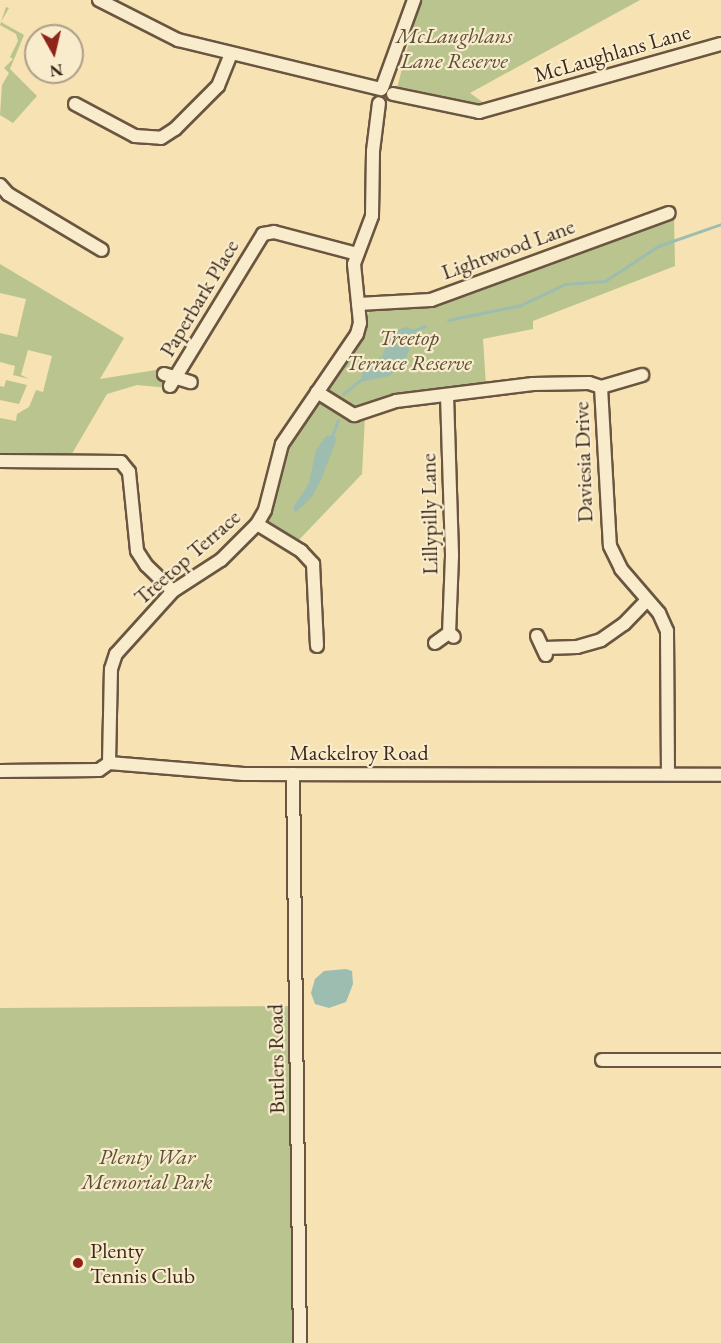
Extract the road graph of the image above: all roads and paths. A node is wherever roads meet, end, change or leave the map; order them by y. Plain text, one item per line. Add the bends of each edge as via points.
1 (99, 0) edge
2 (414, 0) edge
3 (721, 44) edge
4 (231, 54) junction
5 (385, 96) junction
6 (75, 104) dead end
7 (0, 186) edge
8 (669, 213) dead end
9 (102, 250) dead end
10 (357, 254) junction
11 (358, 304) junction
12 (164, 374) dead end
13 (177, 375) junction
14 (642, 375) dead end
15 (190, 382) dead end
16 (170, 386) dead end
17 (601, 387) junction
18 (317, 392) junction
19 (447, 394) junction
20 (0, 461) edge
21 (257, 524) junction
22 (173, 591) junction
23 (647, 600) junction
24 (537, 636) dead end
25 (435, 643) dead end
26 (317, 648) dead end
27 (109, 763) junction
28 (0, 771) edge
29 (293, 774) junction
30 (668, 774) junction
31 (721, 775) edge
32 (602, 1060) dead end
33 (721, 1060) edge
34 (300, 1343) edge

1 - 4 street via 167,36
2 - 5 street, Treetop Terrace
3 - 5 street, McLaughlans Lane via 485,111
4 - 5 street
4 - 6 street via 218,87 161,138 135,136
5 - 10 street, Treetop Terrace via 373,151 372,216
7 - 9 street
8 - 11 street, Lightwood Lane via 431,300
10 - 11 street, Treetop Terrace via 354,273
10 - 13 street, Paperbark Place via 274,232 263,234
11 - 18 street, Treetop Terrace via 357,334
12 - 13 street, Paperbark Place
13 - 15 street, Paperbark Place
13 - 16 street, Paperbark Place
14 - 17 street
17 - 19 street, Daviesia Drive via 589,383 533,384
17 - 23 street, Daviesia Drive via 607,534 621,569
18 - 19 street, Daviesia Drive via 354,415 396,401
18 - 21 street, Treetop Terrace via 282,444 265,510
19 - 25 street, Lillypilly Lane via 452,636
20 - 22 street via 121,462 129,472 140,559
21 - 22 street, Treetop Terrace via 222,560
21 - 26 street via 301,551 313,564
22 - 27 street, Treetop Terrace via 113,661
23 - 24 street via 624,624 601,640 545,652
23 - 30 street, Daviesia Drive via 663,618 667,630
27 - 28 street, Mackelroy Road via 99,770
27 - 29 street, Mackelroy Road via 219,773
29 - 30 street, Mackelroy Road
29 - 34 street, Butlers Road
30 - 31 street, Mackelroy Road
32 - 33 street

